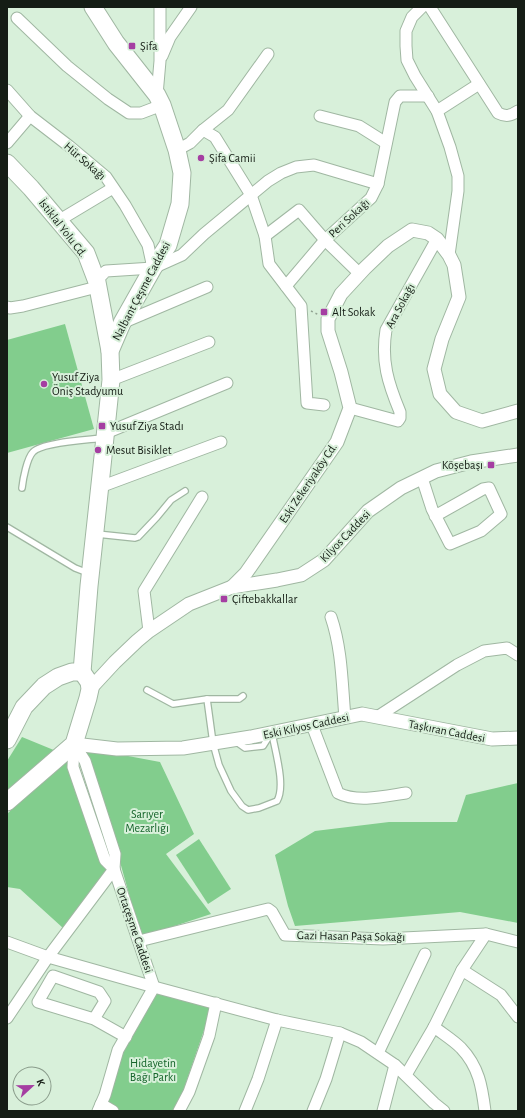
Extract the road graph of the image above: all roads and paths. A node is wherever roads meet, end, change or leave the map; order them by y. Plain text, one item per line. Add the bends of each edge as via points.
1 (93, 7) edge
2 (160, 7) edge
3 (191, 7) edge
4 (422, 7) edge
5 (430, 7) edge
6 (17, 18) dead end
7 (268, 54) dead end
8 (160, 60) junction
9 (479, 84) junction
10 (7, 90) edge
11 (428, 96) junction
12 (160, 100) junction
13 (437, 112) junction
14 (518, 112) edge
15 (30, 116) junction
16 (320, 116) dead end
17 (203, 130) junction
18 (7, 143) edge
19 (386, 143) junction
20 (178, 150) junction
21 (7, 163) edge
22 (378, 184) junction
23 (113, 188) junction
24 (251, 195) junction
25 (58, 221) junction
26 (265, 236) junction
27 (437, 239) junction
28 (325, 240) junction
29 (168, 245) junction
30 (182, 255) junction
31 (449, 255) junction
32 (153, 268) junction
33 (360, 274) junction
34 (97, 285) junction
35 (286, 286) junction
36 (207, 287) dead end
37 (301, 306) junction
38 (7, 307) edge
39 (102, 311) junction
40 (328, 319) junction
41 (122, 323) junction
42 (209, 342) dead end
43 (110, 351) junction
44 (111, 380) junction
45 (227, 383) dead end
46 (324, 405) dead end
47 (350, 408) junction
48 (518, 411) edge
49 (106, 435) junction
50 (221, 442) dead end
51 (518, 455) edge
52 (422, 478) junction
53 (100, 487) junction
54 (22, 488) dead end
55 (185, 491) dead end
56 (202, 497) dead end
57 (435, 516) junction
58 (7, 527) edge
59 (95, 534) junction
60 (90, 574) junction
61 (232, 587) junction
62 (331, 617) dead end
63 (149, 631) junction
64 (518, 655) edge
65 (115, 662) junction
66 (82, 672) junction
67 (90, 689) junction
68 (147, 690) dead end
69 (243, 696) dead end
70 (207, 699) junction
71 (377, 717) junction
72 (344, 718) junction
73 (312, 725) junction
74 (272, 733) junction
75 (518, 738) edge
76 (7, 740) edge
77 (213, 743) junction
78 (74, 744) junction
79 (406, 793) dead end
80 (7, 802) edge
81 (114, 869) junction
82 (486, 934) junction
83 (139, 941) junction
84 (7, 942) edge
85 (518, 942) edge
86 (425, 954) dead end
87 (48, 957) junction
88 (462, 970) junction
89 (154, 987) junction
90 (216, 1003) junction
91 (518, 1017) edge
92 (7, 1018) edge
93 (94, 1019) junction
94 (277, 1020) junction
95 (434, 1027) junction
96 (340, 1033) junction
97 (126, 1037) junction
98 (378, 1053) junction
99 (395, 1065) junction
100 (406, 1075) junction
101 (99, 1107) edge
102 (113, 1111) edge
103 (179, 1111) edge
104 (245, 1111) edge
105 (314, 1111) edge
106 (383, 1111) edge
107 (444, 1111) edge
108 (485, 1111) edge

1 - 12 main road, Nalbant Çeşme Caddesi via 116,43
2 - 8 street
3 - 8 street via 170,37
4 - 11 street via 412,17 406,31 406,46 407,60
5 - 9 street
6 - 12 street via 67,66 129,113 141,113
7 - 17 street via 228,110
8 - 12 street
9 - 13 street
9 - 14 street via 498,113 504,116
10 - 15 street, Hür Sokağı
11 - 13 street
11 - 19 street, Peri Sokağı via 400,96 395,102
12 - 20 main road, Nalbant Çeşme Caddesi
13 - 31 street via 458,176
15 - 18 street
15 - 23 street, Hür Sokağı via 106,177
16 - 19 street via 359,126
17 - 20 street via 190,143
17 - 24 street via 215,137
19 - 22 street, Peri Sokağı
20 - 29 main road, Nalbant Çeşme Caddesi via 182,173 180,204
21 - 25 main road, İstiklal Yolu Cd.
22 - 24 street via 314,165 296,167 281,173
22 - 28 street, Peri Sokağı via 371,198
23 - 25 street
23 - 32 street, Hür Sokağı via 148,245
24 - 26 street
24 - 30 street
25 - 34 main road, İstiklal Yolu Cd. via 86,253
26 - 28 street via 299,210
26 - 35 street via 269,264
27 - 31 street
27 - 33 street via 428,233 412,230 388,246
27 - 47 street, Ara Sokağı via 386,330 384,344 387,374 400,418 398,421
28 - 33 street
28 - 35 street, Peri Sokağı
29 - 30 street
29 - 32 main road, Nalbant Çeşme Caddesi
30 - 32 street
31 - 48 street via 454,265 459,297 442,339 434,369 440,394 456,412 482,421
32 - 34 street via 106,271
32 - 41 main road, Nalbant Çeşme Caddesi
33 - 40 street via 341,294
34 - 38 street via 23,306
34 - 39 main road, İstiklal Yolu Cd.
35 - 37 street
36 - 41 street
37 - 40 path
37 - 46 street via 307,403
39 - 41 main road via 105,318 114,324
39 - 43 main road, İstiklal Yolu Cd.
40 - 47 street via 328,331
41 - 43 main road, Nalbant Çeşme Caddesi
42 - 44 street
43 - 44 main road, Nalbant Çeşme Caddesi
44 - 49 main road, Nalbant Çeşme Caddesi
45 - 49 street
47 - 61 street, Eski Zekeriyaköy Cd. via 337,442 246,573
49 - 53 main road, Nalbant Çeşme Caddesi
49 - 54 lane via 37,449 32,453
50 - 53 street
51 - 52 street, Kilyos Caddesi via 471,462 436,471
52 - 57 street
52 - 61 street, Kilyos Caddesi via 401,488 368,511 324,560 302,575
53 - 59 main road, Nalbant Çeşme Caddesi
55 - 59 lane via 171,500 138,537
56 - 63 street via 144,591
57 - 57 street via 450,544 481,531 501,514 490,488 482,489
58 - 60 lane via 75,568
59 - 60 main road, Nalbant Çeşme Caddesi
60 - 66 main road, Nalbant Çeşme Caddesi
61 - 63 street, Kilyos Caddesi via 189,604
62 - 72 street via 339,646
63 - 65 street, Kilyos Caddesi
64 - 71 street via 507,648 484,650
65 - 66 street
65 - 67 street, Kilyos Caddesi
66 - 67 main road via 89,682
66 - 76 main road via 72,672 58,677 44,686 24,707
67 - 78 main road
68 - 70 lane via 173,704
69 - 70 lane via 239,699
70 - 77 lane
71 - 72 street, Eski Kilyos Caddesi via 362,714
71 - 75 street, Taşkıran Caddesi via 492,739
72 - 73 street, Eski Kilyos Caddesi
73 - 74 street, Eski Kilyos Caddesi
73 - 79 street via 338,793 356,798
74 - 77 street, Eski Kilyos Caddesi
74 - 77 lane via 281,779 280,796 278,801 248,810 231,791 219,765
77 - 78 street, Eski Kilyos Caddesi via 183,748 117,749
78 - 80 main road
78 - 81 street, Ortaçeşme Caddesi via 85,761 115,854
81 - 83 street, Ortaçeşme Caddesi
81 - 87 street
82 - 83 street, Gazi Hasan Paşa Sokağı via 383,939 284,935 268,909
82 - 85 street
82 - 88 street
83 - 89 street, Ortaçeşme Caddesi
84 - 87 street
86 - 98 street
87 - 89 street
87 - 92 street
88 - 91 street via 501,995
88 - 95 street
89 - 90 street
89 - 97 street, Ortaçeşme Caddesi
90 - 94 street
90 - 103 street via 189,1092
93 - 93 street via 105,1001 99,992 53,976 38,1002
93 - 97 street
94 - 96 street
94 - 104 street
95 - 100 street
95 - 108 street via 461,1048 475,1066
96 - 98 street
96 - 105 street
97 - 101 street, Ortaçeşme Caddesi via 118,1050
98 - 99 street
99 - 100 street
99 - 106 street
100 - 107 street
101 - 102 street

